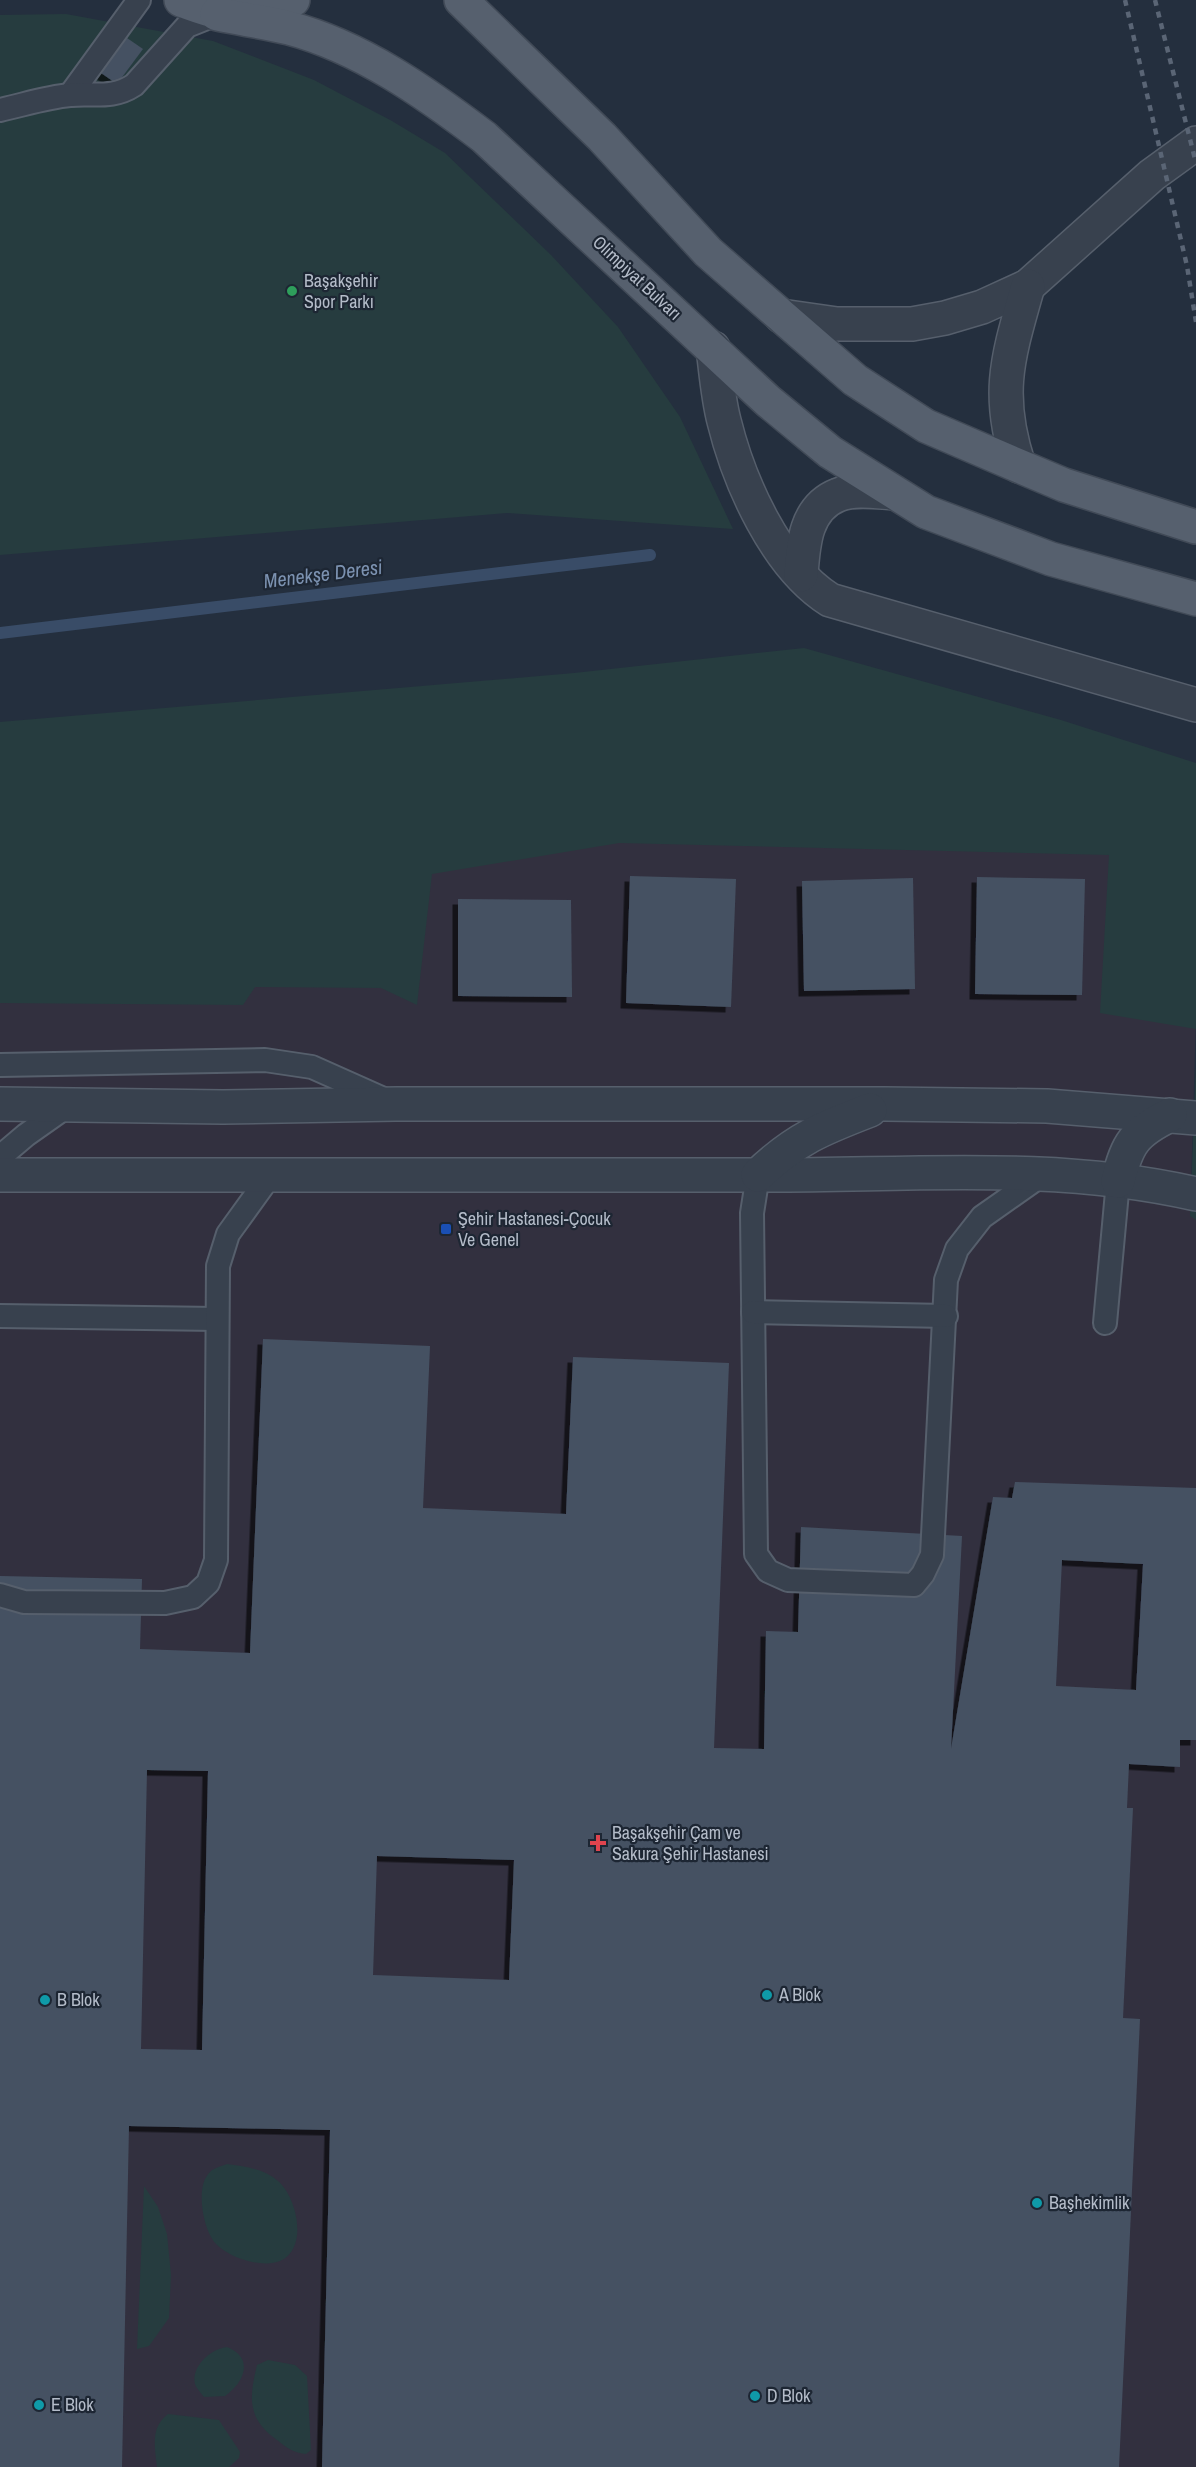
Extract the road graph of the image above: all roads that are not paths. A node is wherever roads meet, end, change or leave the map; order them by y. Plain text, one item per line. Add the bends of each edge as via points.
1 (139, 0) edge
2 (181, 0) edge
3 (293, 0) edge
4 (461, 0) edge
5 (217, 14) junction
6 (70, 95) junction
7 (0, 110) edge
8 (1196, 144) edge
9 (1029, 286) junction
10 (781, 316) junction
11 (713, 348) junction
12 (1019, 466) junction
13 (894, 493) junction
14 (1196, 527) edge
15 (801, 575) junction
16 (1196, 599) edge
17 (1196, 705) edge
18 (0, 1065) edge
19 (0, 1104) edge
20 (70, 1104) junction
21 (396, 1104) junction
22 (885, 1104) junction
23 (1183, 1116) edge
24 (0, 1157) edge
25 (272, 1173) junction
26 (1042, 1174) junction
27 (0, 1175) edge
28 (758, 1175) junction
29 (1118, 1181) junction
30 (1196, 1194) edge
31 (753, 1312) junction
32 (0, 1316) edge
33 (946, 1316) junction
34 (217, 1319) junction
35 (1105, 1323) dead end
36 (0, 1595) edge

1 - 6 lane
2 - 5 main road
3 - 5 main road via 281,8 249,16
4 - 10 main road via 602,137 708,252
5 - 6 lane via 186,26 124,92
5 - 11 main road, Olimpiyat Bulvarı via 290,29 330,43 436,100 484,137
6 - 7 lane
8 - 9 street via 1152,176
9 - 10 street via 982,307 912,324 837,324
9 - 12 street via 1007,368 1004,401 1008,433
10 - 12 main road via 855,380 926,426
11 - 13 main road, Olimpiyat Bulvarı via 768,401 830,452
11 - 15 street via 723,420 736,463 774,539
12 - 14 main road
13 - 15 street via 838,495 822,508 807,525
13 - 16 main road, Olimpiyat Bulvarı via 926,512 1051,560
15 - 17 street via 830,600
18 - 21 lane via 265,1060 312,1067
19 - 20 street
20 - 21 street
20 - 24 lane
21 - 22 street
22 - 23 street via 1047,1106
22 - 28 street via 803,1137
23 - 29 street via 1135,1136 1123,1159
25 - 27 street
25 - 28 street
25 - 34 lane via 228,1234 218,1266
26 - 28 street
26 - 29 street
26 - 33 lane via 982,1217 957,1249 946,1280
28 - 31 lane via 752,1213
29 - 30 street
29 - 35 lane
31 - 33 lane
31 - 33 lane via 756,1554 768,1571 789,1580 914,1585 932,1555
32 - 34 lane
34 - 36 lane via 216,1560 208,1583 193,1597 165,1603 24,1602

